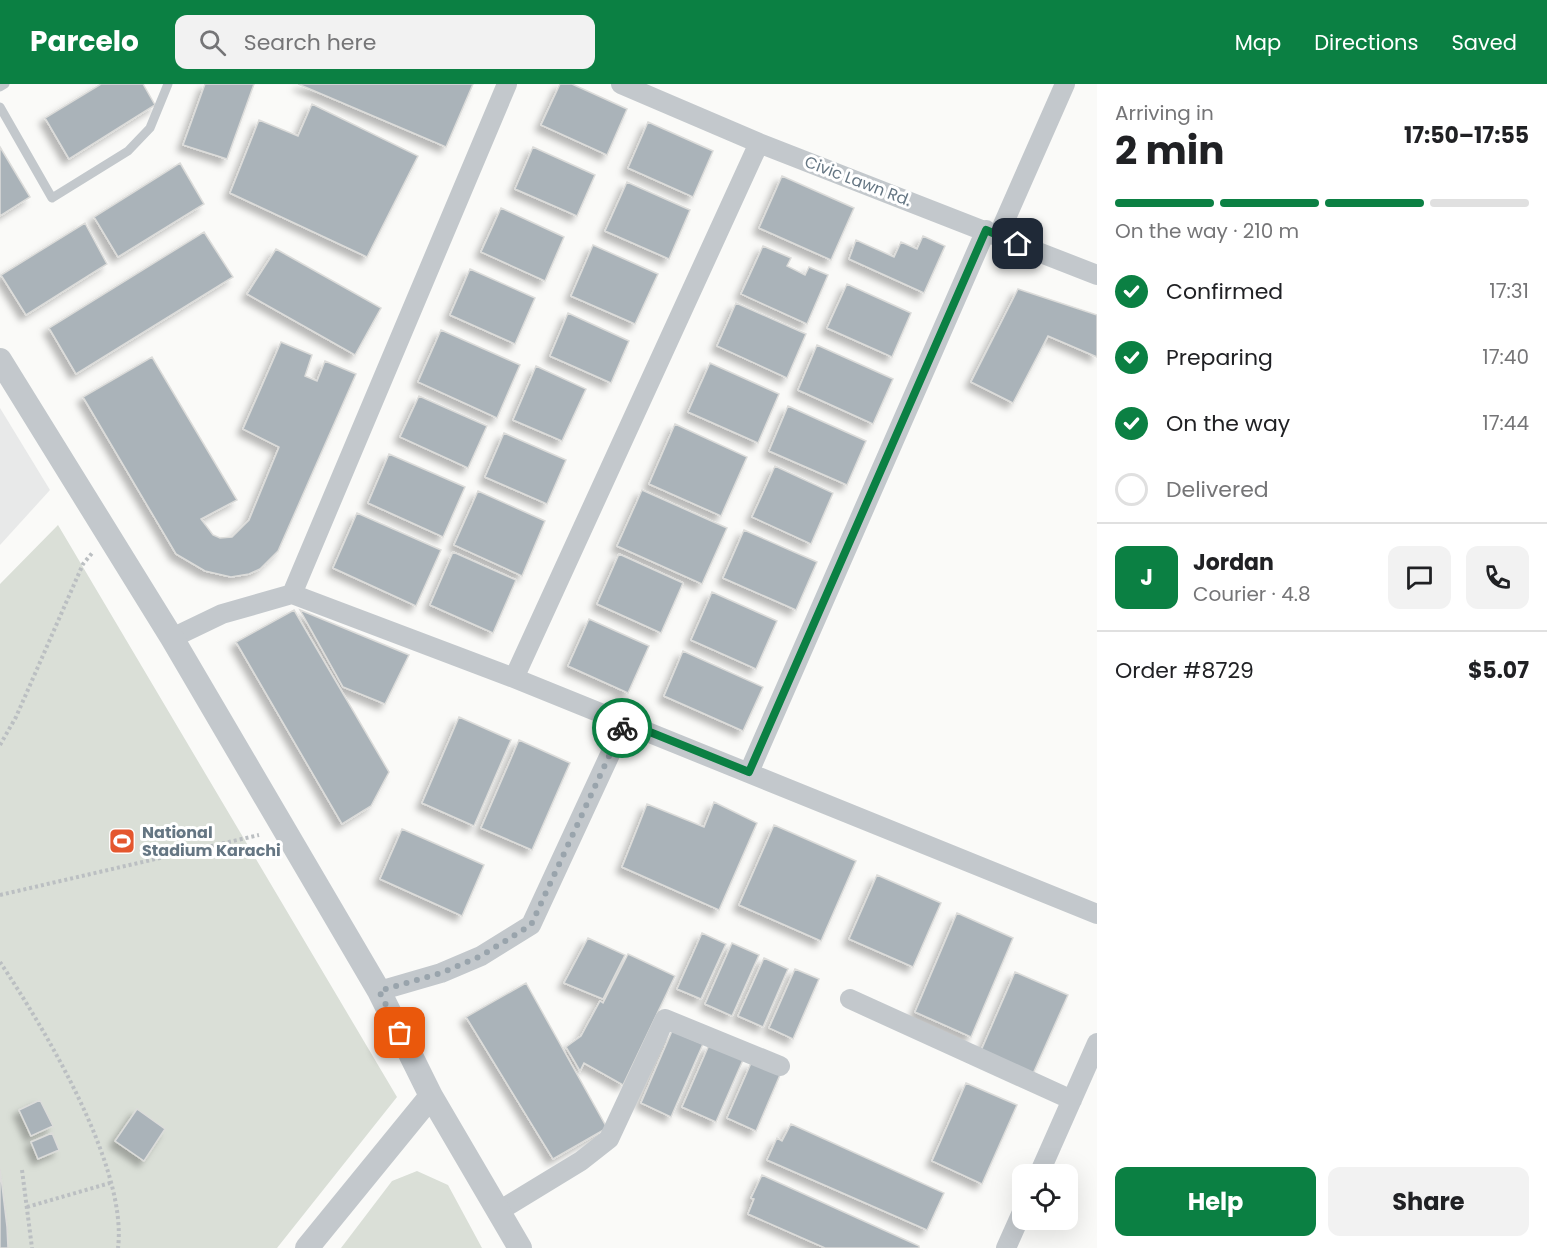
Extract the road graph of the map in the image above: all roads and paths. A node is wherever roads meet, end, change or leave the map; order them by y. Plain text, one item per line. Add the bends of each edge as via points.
1 (6, 84) edge
2 (168, 84) edge
3 (507, 84) edge
4 (621, 84) edge
5 (1065, 84) edge
6 (0, 87) edge
7 (0, 107) edge
8 (759, 143) junction
9 (992, 233) junction
10 (1097, 275) edge
11 (0, 360) edge
12 (108, 534) junction
13 (292, 594) junction
14 (172, 639) junction
15 (514, 678) junction
16 (625, 722) junction
17 (0, 745) edge
18 (749, 772) junction
19 (283, 827) junction
20 (0, 895) edge
21 (1097, 914) edge
22 (0, 962) edge
23 (379, 991) junction
24 (850, 999) dead end
25 (1097, 1043) edge
26 (780, 1066) dead end
27 (431, 1096) junction
28 (1072, 1100) junction
29 (1043, 1164) edge
30 (22, 1170) dead end
31 (110, 1183) junction
32 (27, 1208) junction
33 (499, 1211) junction
34 (1014, 1230) edge
35 (32, 1248) edge
36 (118, 1248) edge
37 (307, 1248) edge
38 (520, 1248) edge
39 (1006, 1248) edge

1 - 6 lane
2 - 7 lane via 150,128 128,151 52,198
3 - 13 street
4 - 8 street, Civic Lawn Rd.
5 - 9 street
8 - 9 street, Civic Lawn Rd.
8 - 15 street
9 - 10 street, Civic Lawn Rd.
9 - 18 street
11 - 12 street
12 - 14 street
12 - 17 path via 83,564
13 - 14 street via 222,614
13 - 15 street
14 - 19 street
15 - 16 street
16 - 18 street
16 - 23 street via 531,925 481,956 441,973
18 - 21 street
19 - 20 path via 248,839
19 - 23 street
22 - 31 path via 35,1014 94,1130
23 - 27 street
24 - 28 street
25 - 28 street
26 - 33 street via 665,1019 609,1139 581,1161
27 - 33 street
27 - 37 street
28 - 29 street
30 - 32 path
31 - 32 path
31 - 36 path via 120,1234
32 - 35 path
33 - 38 street
34 - 39 street

